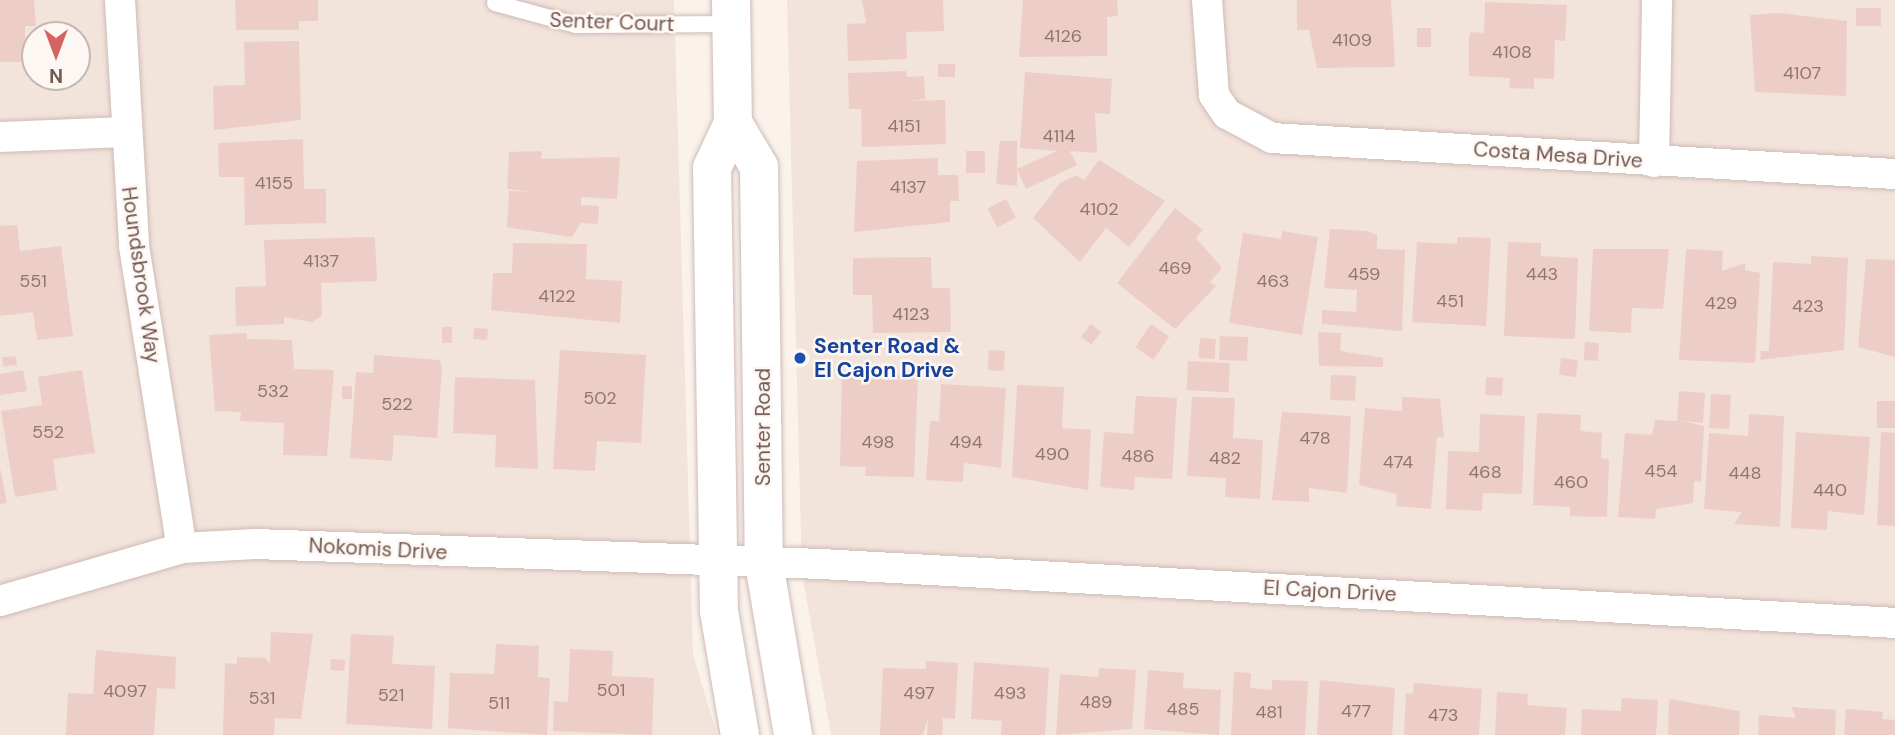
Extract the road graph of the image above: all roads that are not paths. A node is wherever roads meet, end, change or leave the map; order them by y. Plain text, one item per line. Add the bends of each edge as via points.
1 (120, 0) edge
2 (1207, 0) edge
3 (1657, 0) edge
4 (495, 2) dead end
5 (731, 12) edge
6 (733, 123) junction
7 (123, 132) junction
8 (0, 137) edge
9 (1654, 162) junction
10 (1895, 174) edge
11 (182, 548) junction
12 (719, 563) junction
13 (764, 563) junction
14 (0, 601) edge
15 (1895, 623) edge
16 (740, 735) edge
17 (793, 735) edge

1 - 7 street, Houndsbrook Way
2 - 9 street, Costa Mesa Drive via 1208,71 1227,114 1272,138
3 - 9 street
4 - 5 lane, Senter Court via 576,25
5 - 6 main road
6 - 12 main road via 712,169
6 - 13 main road, Senter Road via 759,167
7 - 8 street
7 - 11 street, Houndsbrook Way via 134,246
9 - 10 street, Costa Mesa Drive
11 - 12 street, Nokomis Drive via 254,544
11 - 14 street, Nokomis Drive
12 - 13 street, Nokomis Drive
12 - 16 main road via 719,611
13 - 15 street, El Cajon Drive
13 - 17 main road, Senter Road

